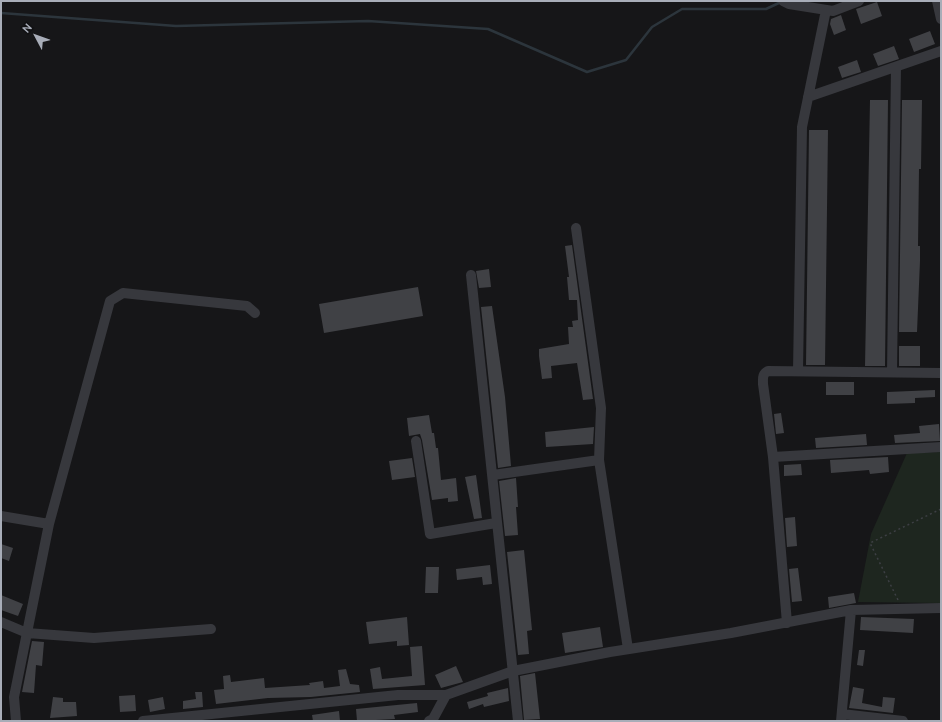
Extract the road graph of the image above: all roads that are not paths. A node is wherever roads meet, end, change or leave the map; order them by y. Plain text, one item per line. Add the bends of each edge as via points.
1 (783, 1) edge
2 (860, 1) edge
3 (937, 1) edge
4 (826, 10) junction
5 (941, 19) edge
6 (941, 51) edge
7 (896, 67) junction
8 (808, 97) junction
9 (576, 228) dead end
10 (471, 275) dead end
11 (255, 313) dead end
12 (798, 371) junction
13 (892, 372) junction
14 (941, 373) edge
15 (416, 441) dead end
16 (941, 447) edge
17 (774, 457) junction
18 (599, 460) junction
19 (493, 475) junction
20 (1, 516) edge
21 (496, 523) junction
22 (49, 524) junction
23 (941, 608) edge
24 (851, 610) junction
25 (1, 622) edge
26 (787, 622) junction
27 (211, 629) dead end
28 (28, 633) junction
29 (628, 649) junction
30 (513, 671) junction
31 (446, 695) junction
32 (841, 717) edge
33 (176, 720) edge
34 (432, 720) edge
35 (16, 721) edge
36 (144, 721) edge
37 (518, 721) edge
38 (903, 721) edge

1 - 4 street
2 - 4 street via 833,11
3 - 5 street
4 - 8 street
6 - 7 street
7 - 8 street
7 - 13 street
8 - 12 street via 802,127
9 - 18 street via 601,408
10 - 19 street
11 - 22 street via 247,306 123,293 110,301
12 - 13 street
12 - 17 street via 768,371 762,376
13 - 14 street
15 - 21 street via 430,534
16 - 17 street
17 - 26 street
18 - 19 street
18 - 29 street
19 - 21 street
20 - 22 street
21 - 30 street
22 - 28 street
23 - 24 street
24 - 26 street
24 - 32 street
25 - 28 street
26 - 29 street via 730,634
27 - 28 street via 94,638
28 - 35 street via 14,697
29 - 30 street
30 - 31 street
30 - 37 street
31 - 33 street via 398,695
31 - 34 street
32 - 38 street
33 - 36 street

